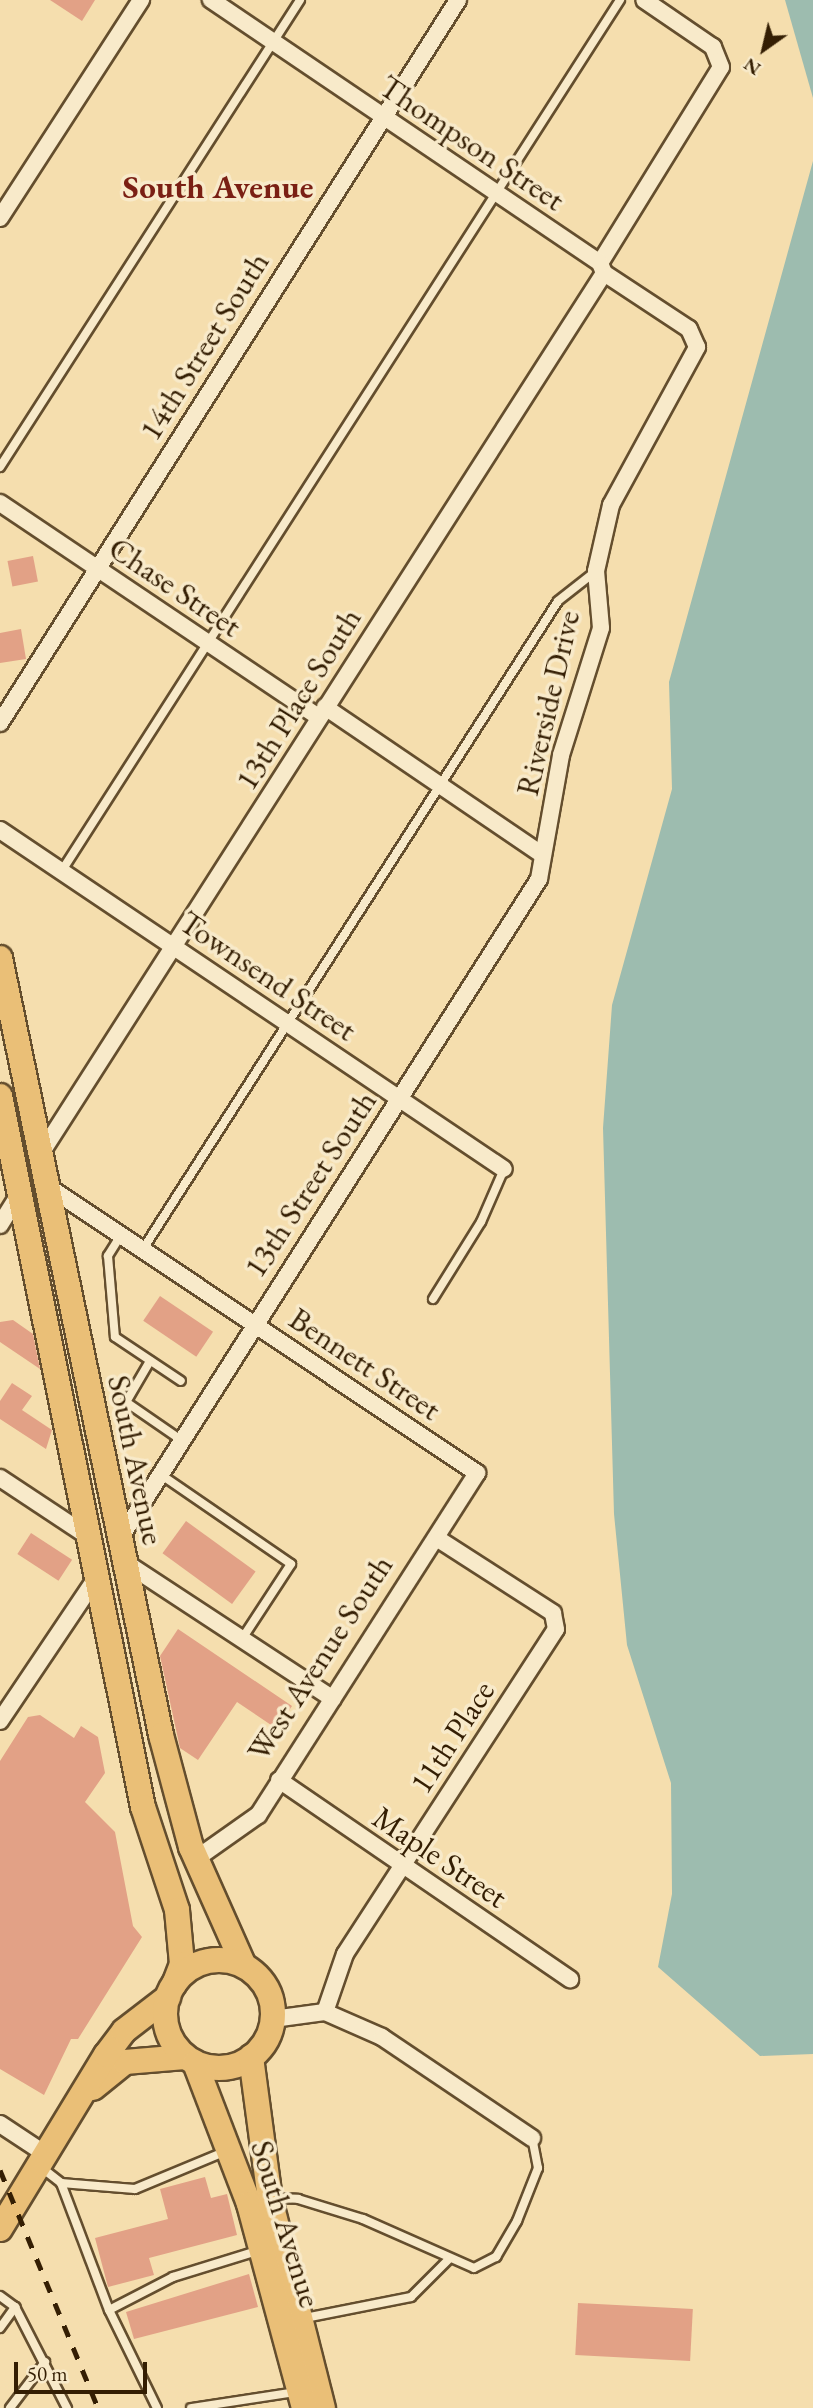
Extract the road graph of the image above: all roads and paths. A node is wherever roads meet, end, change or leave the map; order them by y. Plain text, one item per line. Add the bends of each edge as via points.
1 (141, 0) edge
2 (211, 0) edge
3 (300, 0) edge
4 (458, 0) edge
5 (620, 0) edge
6 (644, 0) edge
7 (273, 42) junction
8 (381, 116) junction
9 (496, 193) junction
10 (0, 218) edge
11 (602, 268) junction
12 (694, 336) joint
13 (0, 467) edge
14 (0, 503) edge
15 (97, 568) junction
16 (596, 572) junction
17 (209, 644) junction
18 (322, 712) junction
19 (0, 723) edge
20 (438, 784) junction
21 (0, 831) edge
22 (543, 855) junction
23 (61, 872) junction
24 (176, 948) junction
25 (0, 958) edge
26 (286, 1022) junction
27 (0, 1096) edge
28 (399, 1097) junction
29 (40, 1155) junction
30 (504, 1169) joint
31 (47, 1186) junction
32 (20, 1193) junction
33 (0, 1224) edge
34 (121, 1235) junction
35 (143, 1249) junction
36 (433, 1299) dead end
37 (253, 1324) junction
38 (150, 1361) junction
39 (181, 1381) dead end
40 (181, 1440) junction
41 (477, 1473) joint
42 (160, 1474) junction
43 (0, 1478) edge
44 (86, 1535) junction
45 (438, 1539) junction
46 (121, 1551) junction
47 (98, 1575) junction
48 (242, 1639) junction
49 (333, 1699) junction
50 (0, 1721) edge
51 (279, 1780) junction
52 (197, 1858) junction
53 (402, 1865) junction
54 (243, 1964) junction
55 (569, 1979) dead end
56 (171, 1991) junction
57 (325, 2012) junction
58 (273, 2019) junction
59 (251, 2057) junction
60 (190, 2060) junction
61 (84, 2095) junction
62 (0, 2124) edge
63 (532, 2138) joint
64 (230, 2150) junction
65 (43, 2161) junction
66 (61, 2183) junction
67 (270, 2199) junction
68 (0, 2230) edge
69 (263, 2249) junction
70 (448, 2260) junction
71 (0, 2296) edge
72 (15, 2307) junction
73 (109, 2309) junction
74 (301, 2319) junction
75 (0, 2328) edge
76 (45, 2361) junction
77 (302, 2400) edge
78 (10, 2408) edge
79 (67, 2408) edge
80 (157, 2408) edge
81 (191, 2408) edge
82 (323, 2408) edge

1 - 10 street
2 - 7 street, Thompson Street
3 - 7 lane
4 - 8 street, 14th Street South
5 - 9 lane
6 - 11 street, 13th Place South via 719,56 717,76
7 - 8 street, Thompson Street
7 - 13 lane
8 - 9 street, Thompson Street
8 - 15 street, 14th Street South
9 - 11 street, Thompson Street
9 - 17 lane
11 - 12 street, Thompson Street
11 - 18 street, 13th Place South
12 - 16 street, Riverside Drive via 691,363 616,487
14 - 15 street, Chase Street
15 - 17 street, Chase Street
15 - 19 street, 14th Street South
16 - 20 lane via 558,601
16 - 22 street, Riverside Drive via 601,628 561,755
17 - 18 street, Chase Street
17 - 23 lane
18 - 20 street, Chase Street
18 - 24 street, 13th Place South
20 - 22 street, Chase Street
20 - 26 lane
21 - 23 street, Townsend Street
22 - 28 street, 13th Street South via 539,879
23 - 24 street, Townsend Street
24 - 26 street, Townsend Street
24 - 29 street, 13th Place South
25 - 29 main road, South Avenue
26 - 28 street, Townsend Street
26 - 35 lane
27 - 32 main road, South Avenue
28 - 30 street, Townsend Street
28 - 37 street, 13th Street South
29 - 31 main road, South Avenue
30 - 36 lane via 481,1222
31 - 34 street, Bennett Street
31 - 46 main road, South Avenue
32 - 33 street
32 - 44 main road, South Avenue
34 - 35 street, Bennett Street
34 - 38 lane via 108,1256 115,1337
35 - 37 street, Bennett Street
37 - 40 street, 13th Street South
37 - 41 street, Bennett Street
38 - 39 lane
38 - 40 lane via 126,1402
40 - 42 street, 13th Street South
41 - 45 street, West Avenue South
42 - 46 street, 13th Street South
42 - 48 lane via 291,1564
43 - 44 street
44 - 47 main road, South Avenue
45 - 49 street, West Avenue South
45 - 53 street, 11th Place via 553,1613 556,1629
46 - 48 street
46 - 52 main road, South Avenue via 161,1735
47 - 50 street
47 - 56 main road, South Avenue via 143,1807 177,1910 182,1953
48 - 49 street
49 - 51 street, West Avenue South
51 - 52 street, West Avenue South via 243,1830
51 - 53 street, Maple Street
52 - 54 main road, South Avenue
53 - 55 street, Maple Street
53 - 57 street, 11th Place via 345,1954
54 - 56 main road via 199,1964
54 - 58 main road, South Avenue via 269,1992
56 - 60 main road, South Avenue via 167,2029
56 - 61 main road via 124,2031
57 - 58 street
57 - 63 street via 382,2036
58 - 59 main road
59 - 60 main road via 218,2068
59 - 67 main road, South Avenue
60 - 61 main road via 125,2062
60 - 64 main road, South Avenue
61 - 65 main road
62 - 65 street
63 - 70 lane via 538,2168 496,2257 474,2269
64 - 66 lane via 135,2189
64 - 69 main road, South Avenue
65 - 66 lane
65 - 68 main road
66 - 73 lane
67 - 70 lane via 298,2199 363,2219
67 - 74 main road, South Avenue
69 - 73 lane via 173,2277
69 - 77 main road, South Avenue
70 - 74 lane via 411,2297
71 - 72 lane
72 - 75 lane
72 - 76 lane
73 - 80 lane
74 - 82 main road, South Avenue
76 - 78 lane
76 - 79 lane
77 - 81 lane

